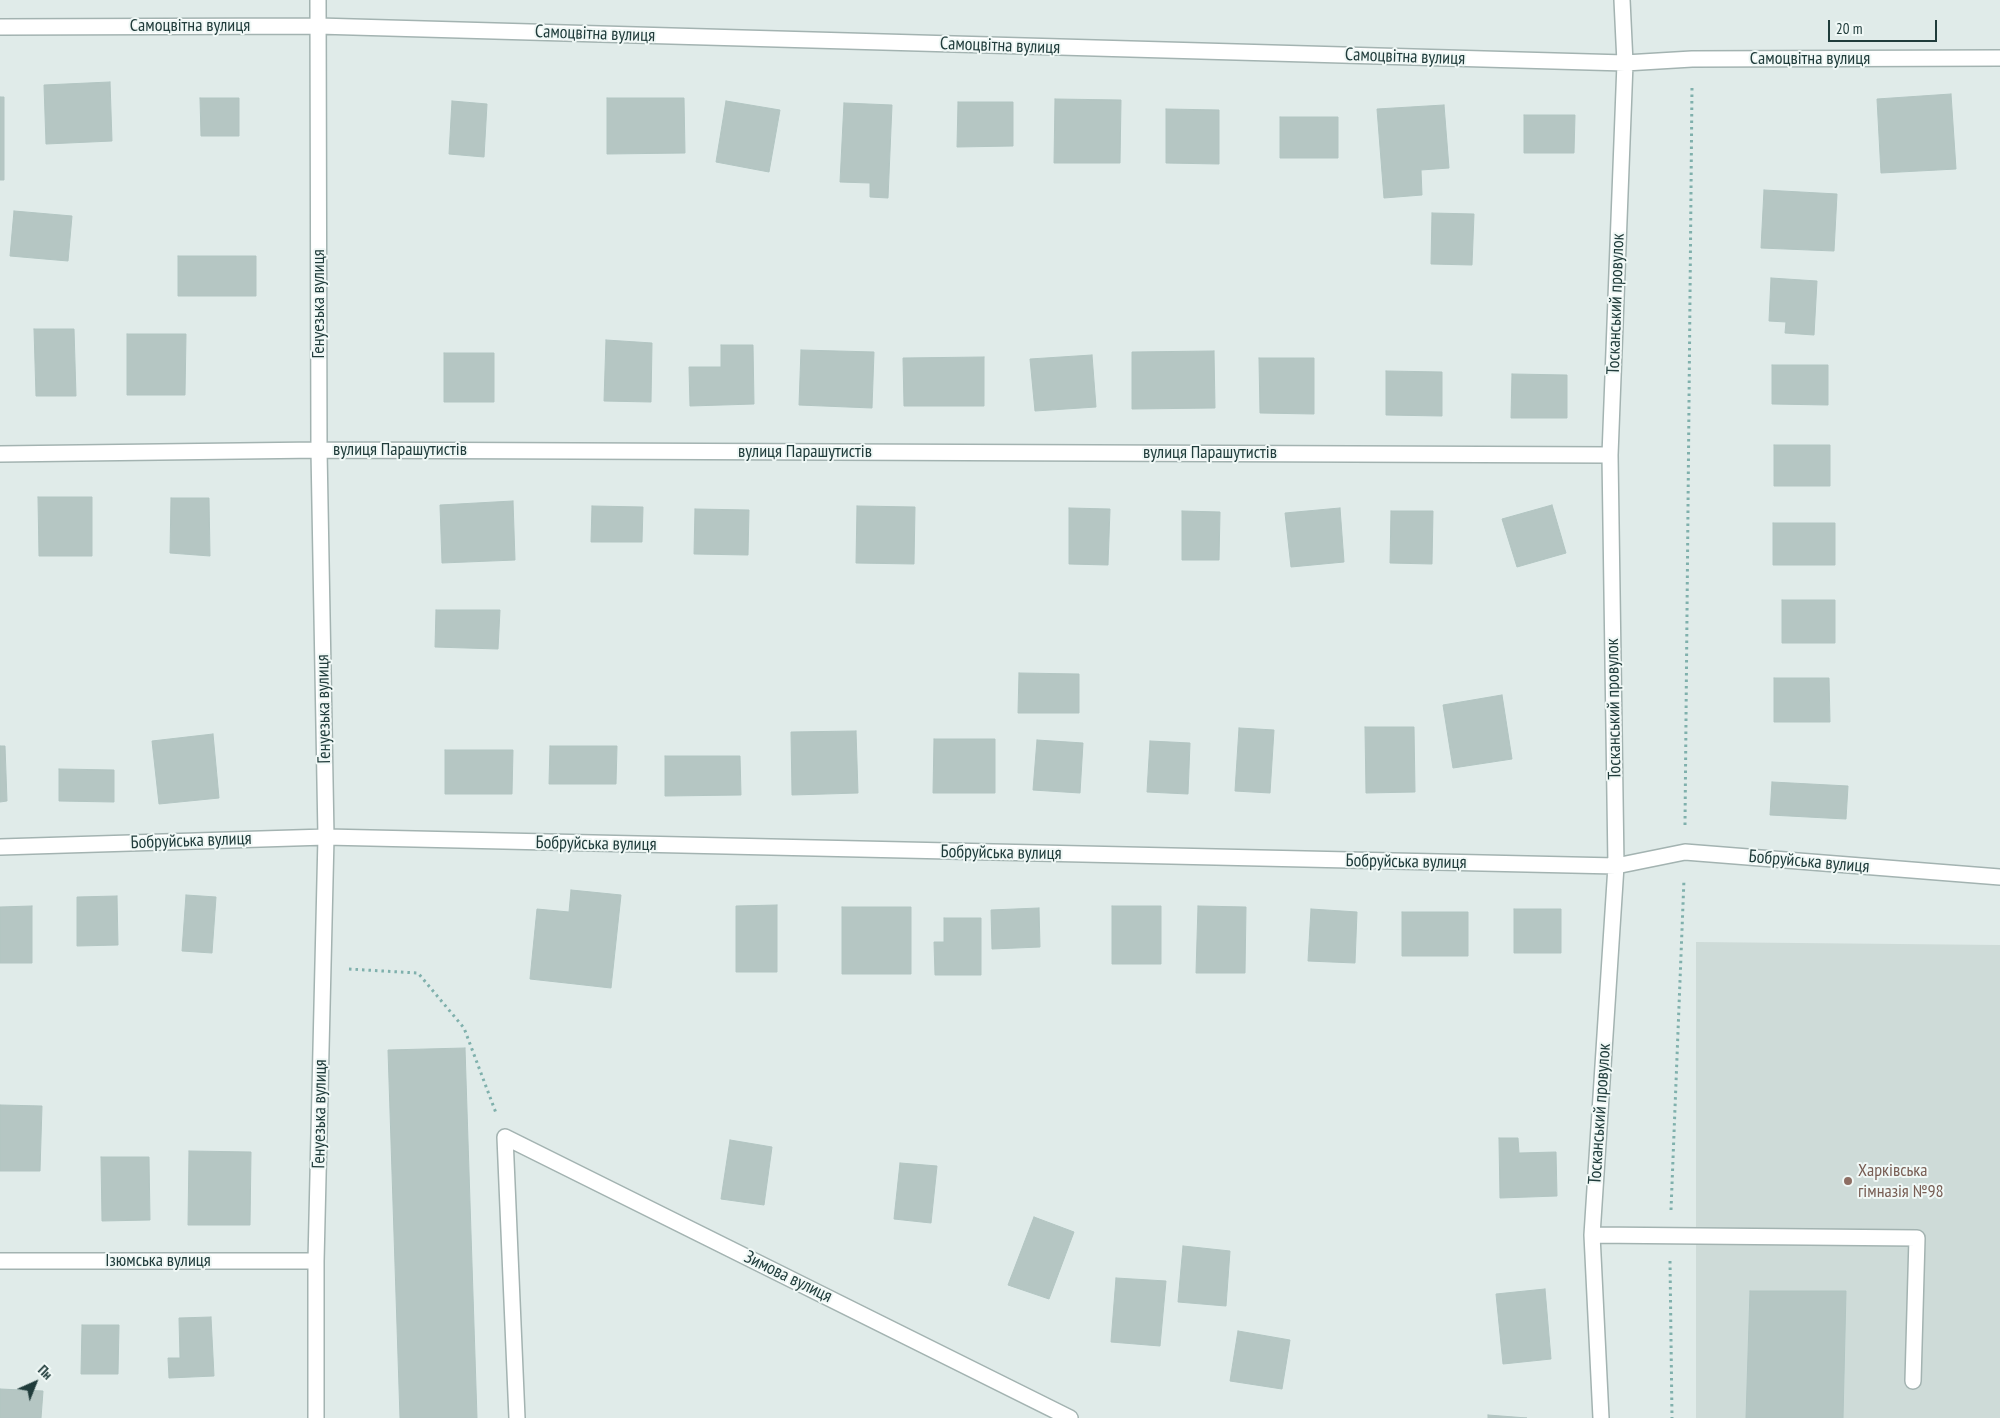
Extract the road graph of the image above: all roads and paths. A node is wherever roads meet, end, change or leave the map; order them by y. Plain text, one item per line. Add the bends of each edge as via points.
1 (318, 0) edge
2 (1622, 0) edge
3 (318, 26) junction
4 (0, 27) edge
5 (2000, 58) edge
6 (1692, 59) junction
7 (1625, 63) junction
8 (319, 450) junction
9 (0, 454) edge
10 (1610, 454) junction
11 (326, 837) junction
12 (0, 847) edge
13 (1685, 852) junction
14 (1616, 866) junction
15 (2000, 877) edge
16 (323, 968) junction
17 (505, 1137) junction
18 (1592, 1235) junction
19 (1670, 1235) junction
20 (0, 1261) edge
21 (316, 1261) junction
22 (1913, 1381) dead end
23 (316, 1418) edge
24 (517, 1418) edge
25 (1070, 1418) edge
26 (1601, 1418) edge
27 (1672, 1418) edge

1 - 3 street, Генуезька вулиця
2 - 7 street, Тосканський провулок
3 - 4 street, Самоцвітна вулиця
3 - 7 street, Самоцвітна вулиця
3 - 8 street, Генуезька вулиця
5 - 6 street, Самоцвітна вулиця
6 - 7 street, Самоцвітна вулиця
6 - 13 path
7 - 10 street, Тосканський провулок
8 - 9 street, вулиця Парашутистів
8 - 10 street, вулиця Парашутистів
8 - 11 street, Генуезька вулиця
10 - 14 street, Тосканський провулок
11 - 12 street, Бобруйська вулиця
11 - 14 street, Бобруйська вулиця
11 - 16 street, Генуезька вулиця
13 - 14 street, Бобруйська вулиця
13 - 15 street, Бобруйська вулиця
13 - 19 path
14 - 18 street, Тосканський провулок
16 - 17 path via 418,974 464,1028
16 - 21 street, Генуезька вулиця
17 - 24 street
17 - 25 street, Зимова вулиця
18 - 19 street
18 - 26 street, Тосканський провулок
19 - 22 street via 1917,1238
19 - 27 path
20 - 21 street, Ізюмська вулиця
21 - 23 street, Генуезька вулиця

